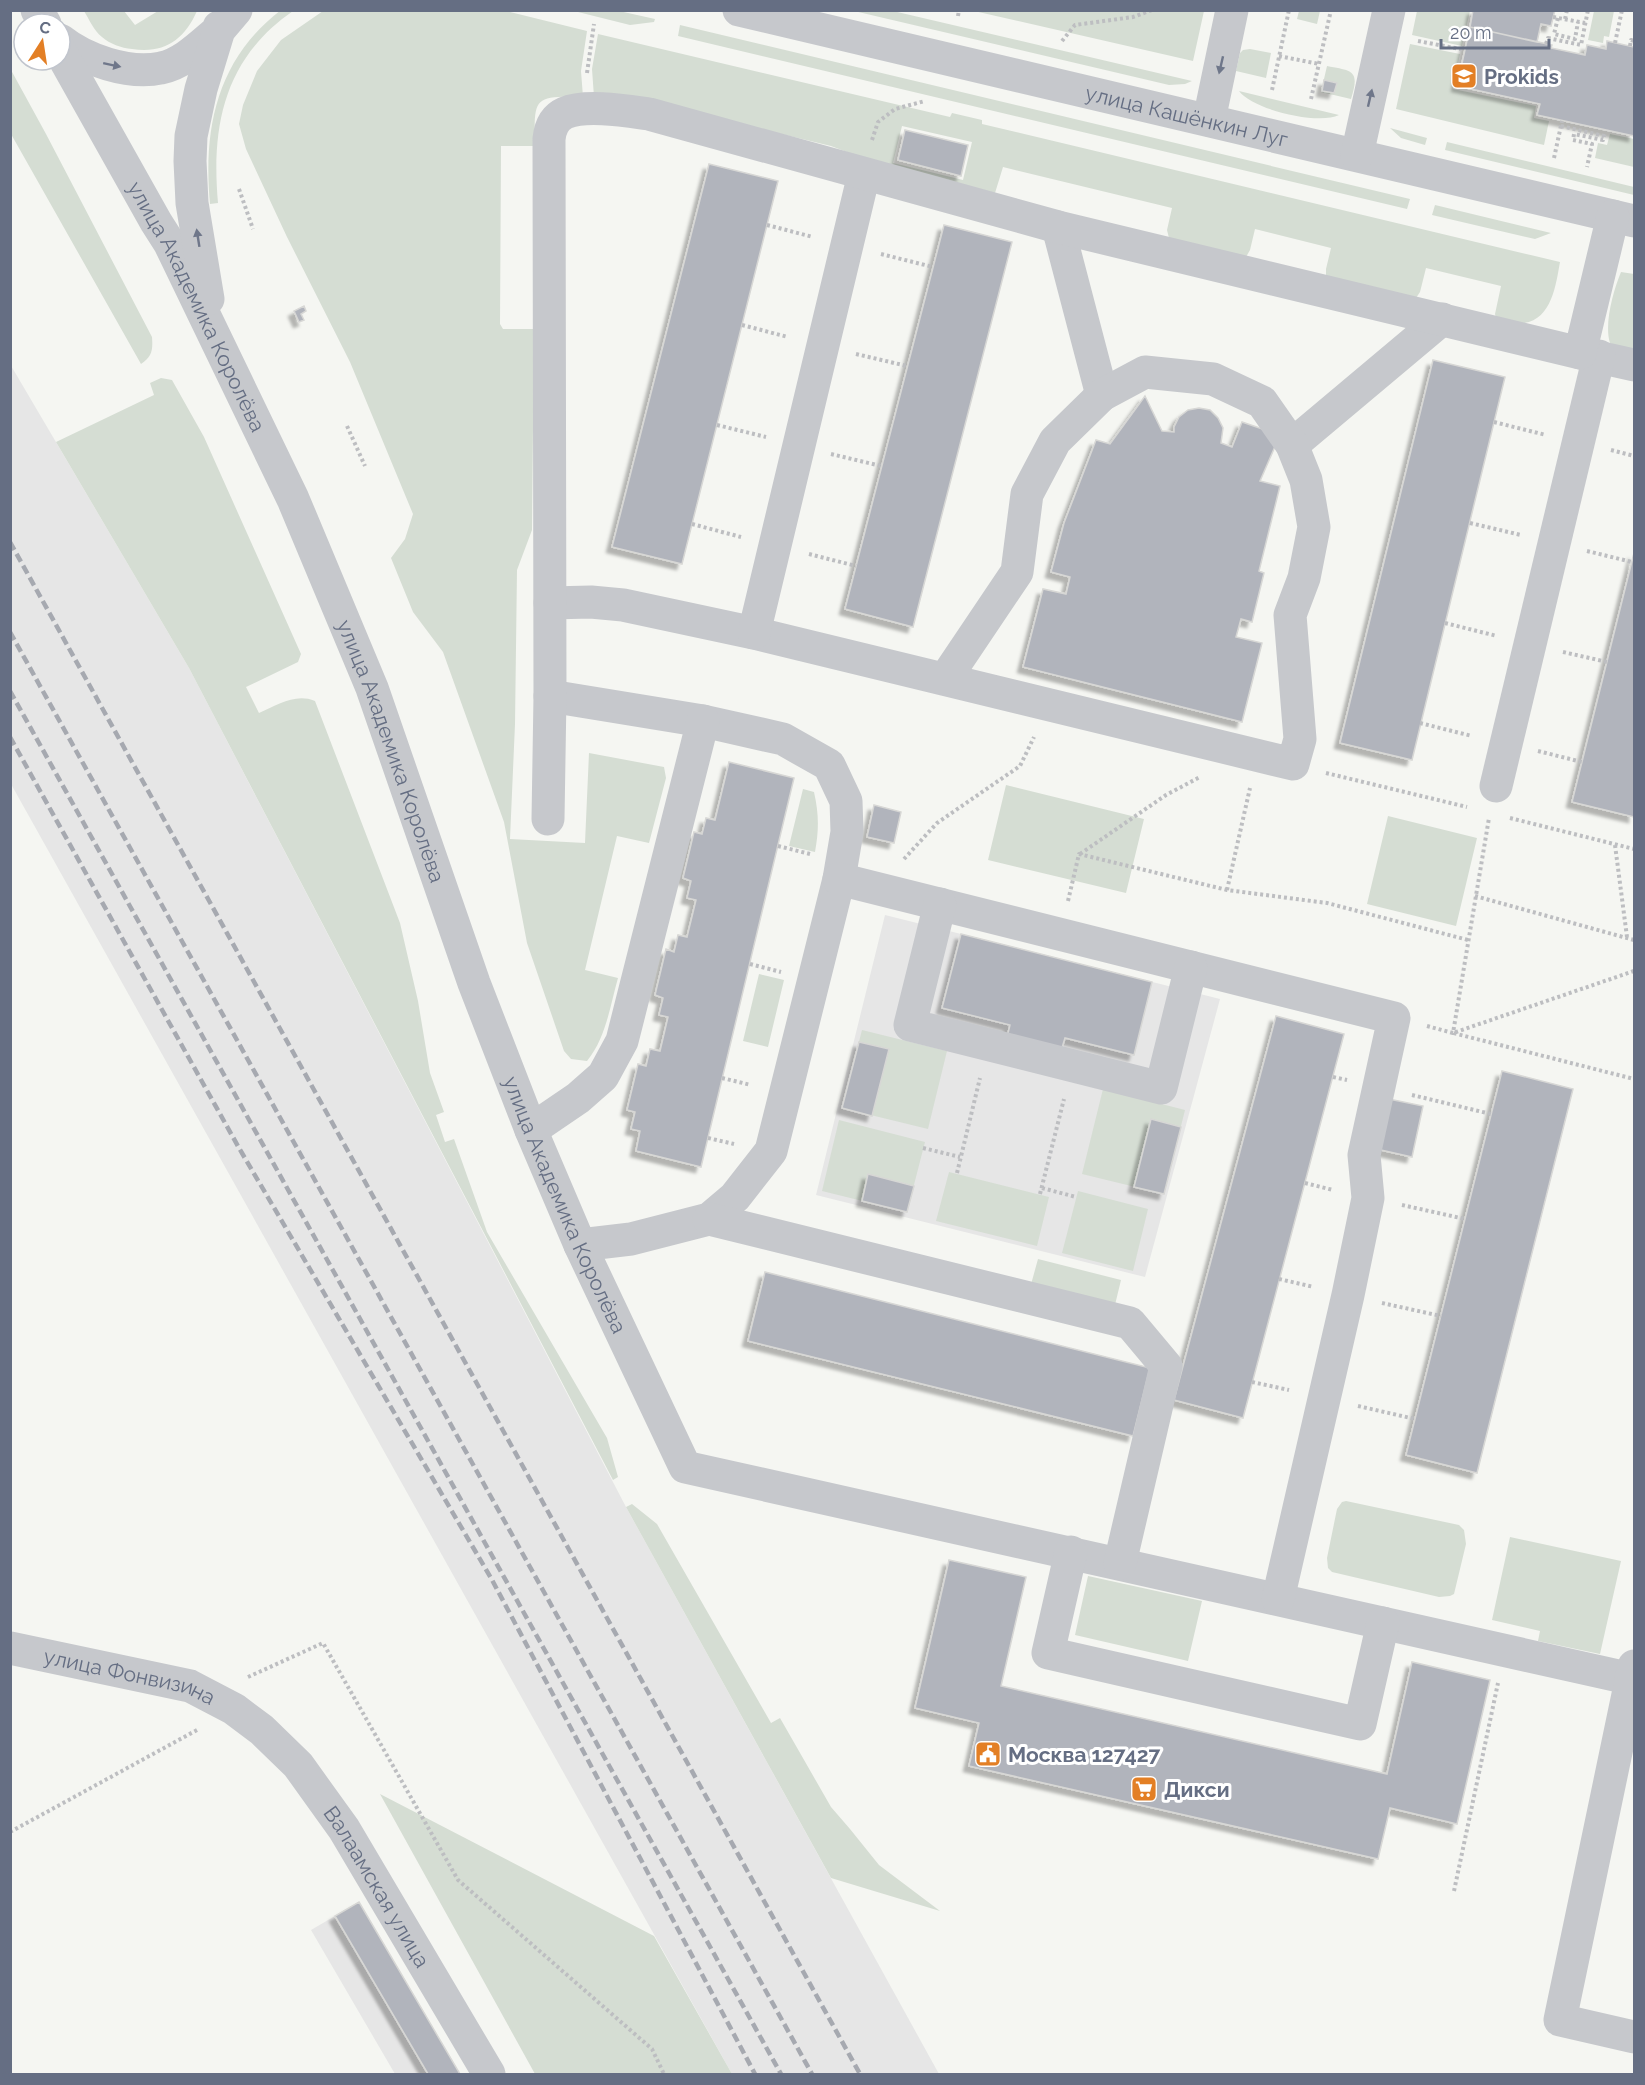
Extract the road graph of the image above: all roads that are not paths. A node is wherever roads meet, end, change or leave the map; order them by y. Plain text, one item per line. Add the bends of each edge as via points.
1 (739, 10) edge
2 (1232, 10) edge
3 (1389, 10) edge
4 (226, 17) edge
5 (72, 48) edge
6 (72, 72) edge
7 (1209, 120) junction
8 (1358, 155) junction
9 (864, 174) junction
10 (1624, 219) edge
11 (1058, 227) junction
12 (1442, 320) junction
13 (214, 337) junction
14 (1589, 354) junction
15 (1635, 365) edge
16 (1102, 395) junction
17 (1292, 445) junction
18 (550, 603) junction
19 (754, 633) junction
20 (945, 679) junction
21 (550, 696) junction
22 (703, 721) junction
23 (1493, 799) road end
24 (548, 819) dead end
25 (828, 867) junction
26 (940, 904) junction
27 (1191, 967) junction
28 (531, 1130) junction
29 (709, 1220) junction
30 (580, 1245) junction
31 (1071, 1552) junction
32 (1120, 1563) junction
33 (1278, 1599) junction
34 (1383, 1623) junction
35 (10, 1648) edge
36 (1633, 1672) edge
37 (239, 1712) joint
38 (1635, 2037) edge
39 (489, 2074) edge

1 - 7 street, улица Кашёнкин Луг
2 -> 7 street
8 -> 3 street
5 -> 4 street via 103,63 161,68 192,52
13 -> 4 street via 192,203 190,161 207,66
6 - 13 street, улица Академика Королёва via 170,244
7 - 8 street, улица Кашёнкин Луг
8 - 10 street, улица Кашёнкин Луг
9 - 11 street
9 - 18 street via 632,111 573,111 553,124 549,140
9 - 19 street
10 - 14 street
11 - 12 street
11 - 16 street
12 - 14 street
12 - 17 street
13 - 28 street, улица Академика Королёва via 293,499 372,688 474,983
14 - 15 street
14 - 23 street via 1568,546 1519,747
16 - 17 street via 1145,372 1213,379 1262,402
16 - 20 street via 1055,441 1027,494 1017,572
17 - 20 street via 1306,480 1314,527 1304,578 1290,615 1300,739 1293,764
18 - 19 street via 623,605
18 - 21 street
19 - 20 street
21 - 22 street
21 - 24 street
22 - 25 street via 783,739 829,765 846,801 847,831
22 - 28 street via 622,1041 603,1076
25 - 26 street via 877,888
25 - 29 street via 771,1151 735,1197
26 - 27 street
26 - 27 street via 910,966 910,1025 988,1045 1161,1088
27 - 33 street via 1394,1018 1364,1155 1368,1197
28 - 30 street, улица Академика Королёва
29 - 30 street via 631,1239
29 - 32 street via 1130,1323 1166,1366
30 - 31 street, улица Академика Королёва via 685,1467
31 - 32 street
31 - 34 street via 1048,1653 1360,1724
32 - 33 street
33 - 34 street
34 - 36 street via 1505,1650
35 - 37 street, улица Фонвизина via 190,1686
36 - 38 street via 1560,2020
37 - 39 street, Валаамская улица via 298,1765 332,1812

